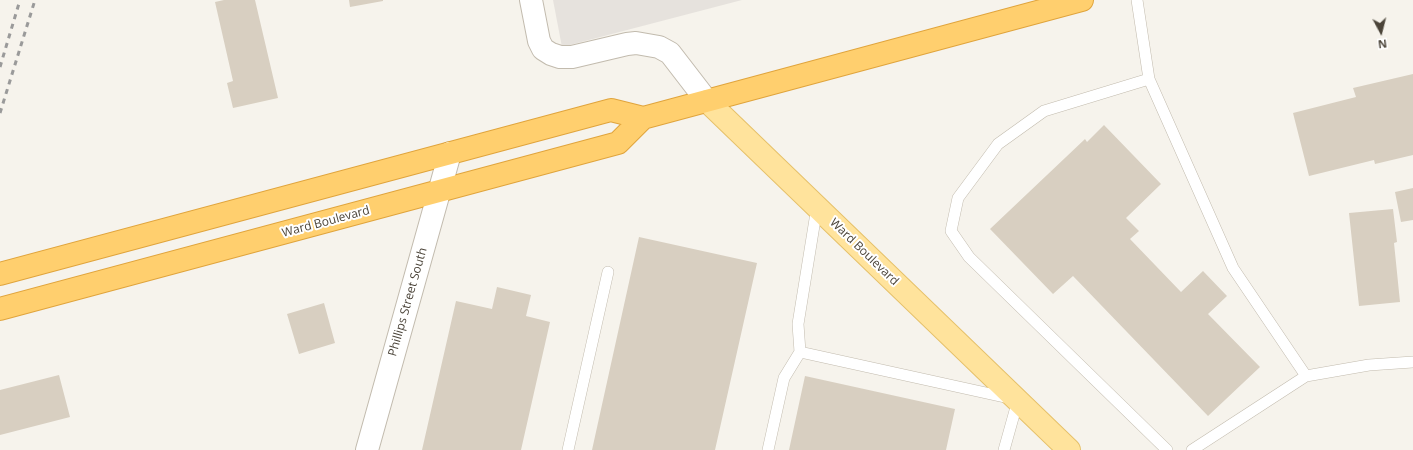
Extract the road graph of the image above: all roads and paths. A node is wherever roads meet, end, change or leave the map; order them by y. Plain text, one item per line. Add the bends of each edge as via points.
1 (531, 0) edge
2 (1082, 0) edge
3 (1137, 0) edge
4 (1149, 79) junction
5 (707, 101) junction
6 (643, 118) junction
7 (450, 153) junction
8 (439, 191) junction
9 (817, 207) junction
10 (608, 272) dead end
11 (0, 274) edge
12 (0, 309) edge
13 (800, 352) junction
14 (1413, 362) edge
15 (1306, 376) junction
16 (1018, 400) junction
17 (367, 450) edge
18 (568, 450) edge
19 (768, 450) edge
20 (1004, 450) edge
21 (1069, 450) edge
22 (1167, 450) edge
23 (1192, 450) edge

1 - 5 street via 539,41 543,49 551,54 572,57 636,43 659,47 670,53
2 - 5 highway
3 - 4 lane
4 - 15 lane via 1233,268
4 - 22 lane via 1044,111 998,144 958,198 951,231 969,257
5 - 6 highway
5 - 9 main road, Ward Boulevard
6 - 7 highway via 611,110
6 - 8 highway, Ward Boulevard via 618,143
7 - 8 street, Phillips Street South
7 - 11 highway
8 - 12 highway, Ward Boulevard
8 - 17 street, Phillips Street South
9 - 13 lane via 798,324
9 - 16 main road, Ward Boulevard
10 - 18 lane
13 - 16 lane
13 - 19 lane via 784,378
14 - 15 lane via 1369,365
15 - 23 lane
16 - 20 lane
16 - 21 main road, Ward Boulevard

